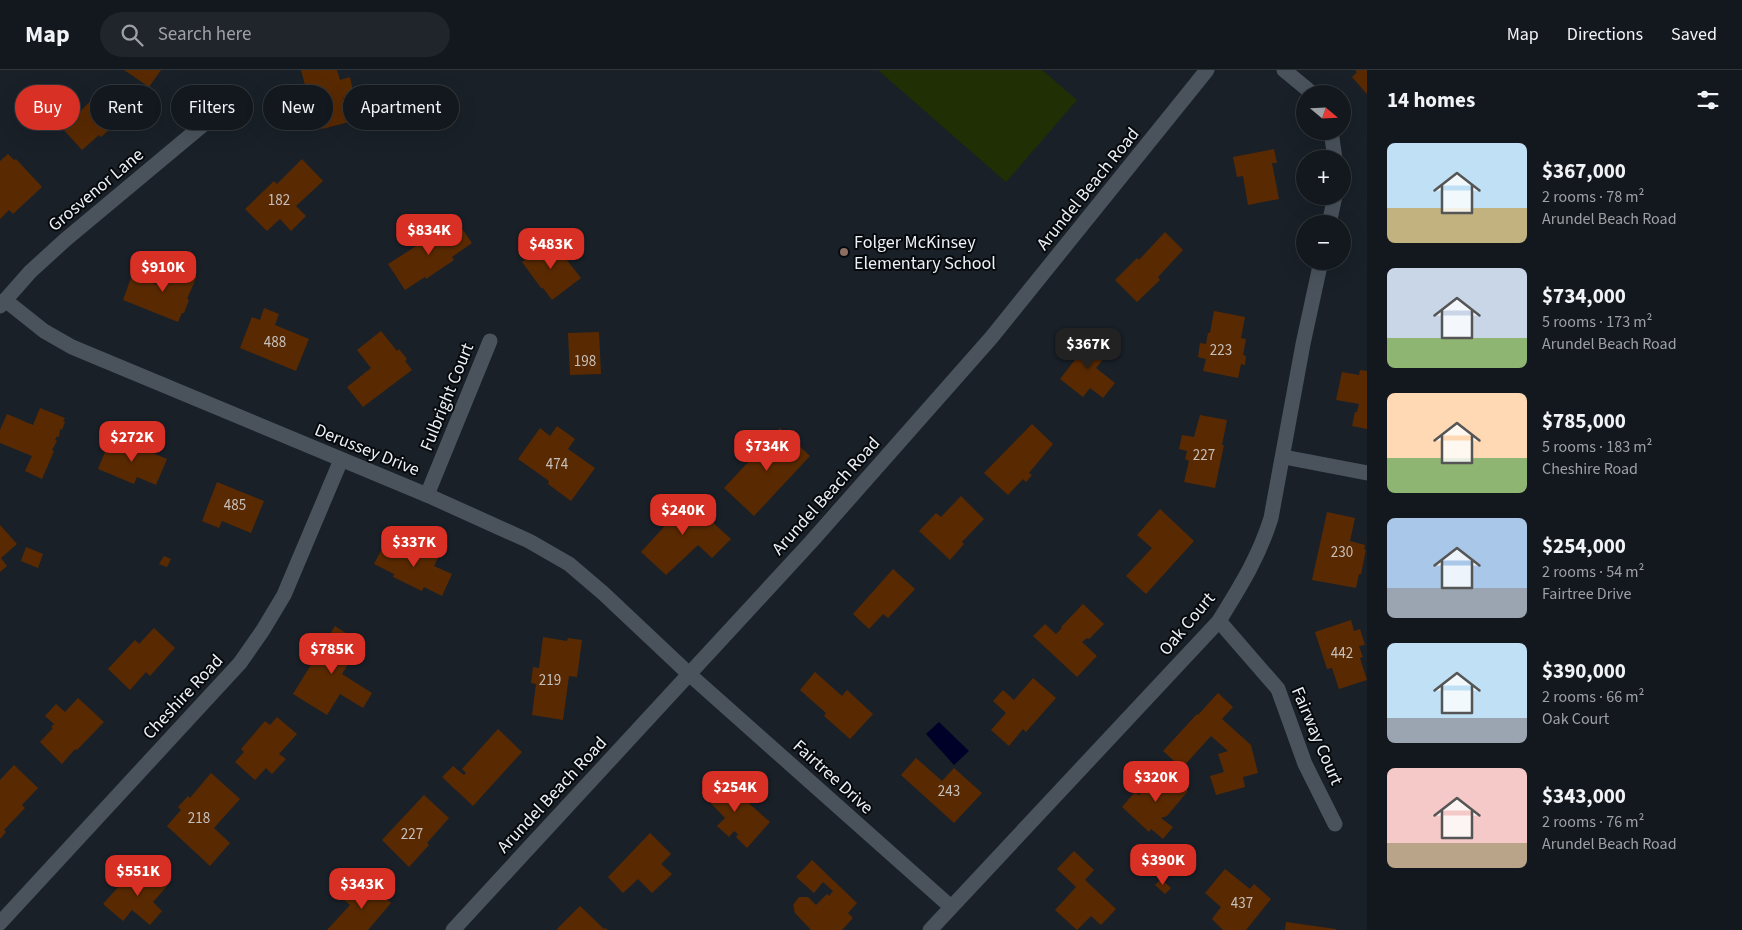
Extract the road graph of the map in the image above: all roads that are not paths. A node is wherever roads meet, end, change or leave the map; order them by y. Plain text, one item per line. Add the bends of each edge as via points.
1 (1207, 70) edge
2 (1284, 70) edge
3 (1302, 85) edge
4 (197, 130) edge
5 (1319, 270) edge
6 (2, 303) edge
7 (490, 341) dead end
8 (1284, 457) junction
9 (341, 460) junction
10 (1367, 473) edge
11 (427, 495) junction
12 (1219, 621) junction
13 (689, 674) junction
14 (1335, 824) dead end
15 (951, 907) junction
16 (0, 924) edge
17 (453, 930) edge
18 (930, 930) edge

1 - 13 street, Arundel Beach Road via 991,338
2 - 3 street
4 - 6 street, Grosvenor Lane via 65,240
5 - 8 street, Oak Court
6 - 9 street, Derussey Drive via 72,347
7 - 11 street, Fulbright Court
8 - 10 street
8 - 12 street, Oak Court via 1263,543
9 - 11 street, Derussey Drive
9 - 16 street, Cheshire Road via 284,595 240,662
11 - 13 street, Derussey Drive via 530,541 568,564
12 - 14 street, Fairway Court via 1278,689 1305,764
12 - 15 street, Oak Court
13 - 15 street, Fairtree Drive
13 - 17 street, Arundel Beach Road
15 - 18 street, Oak Court

